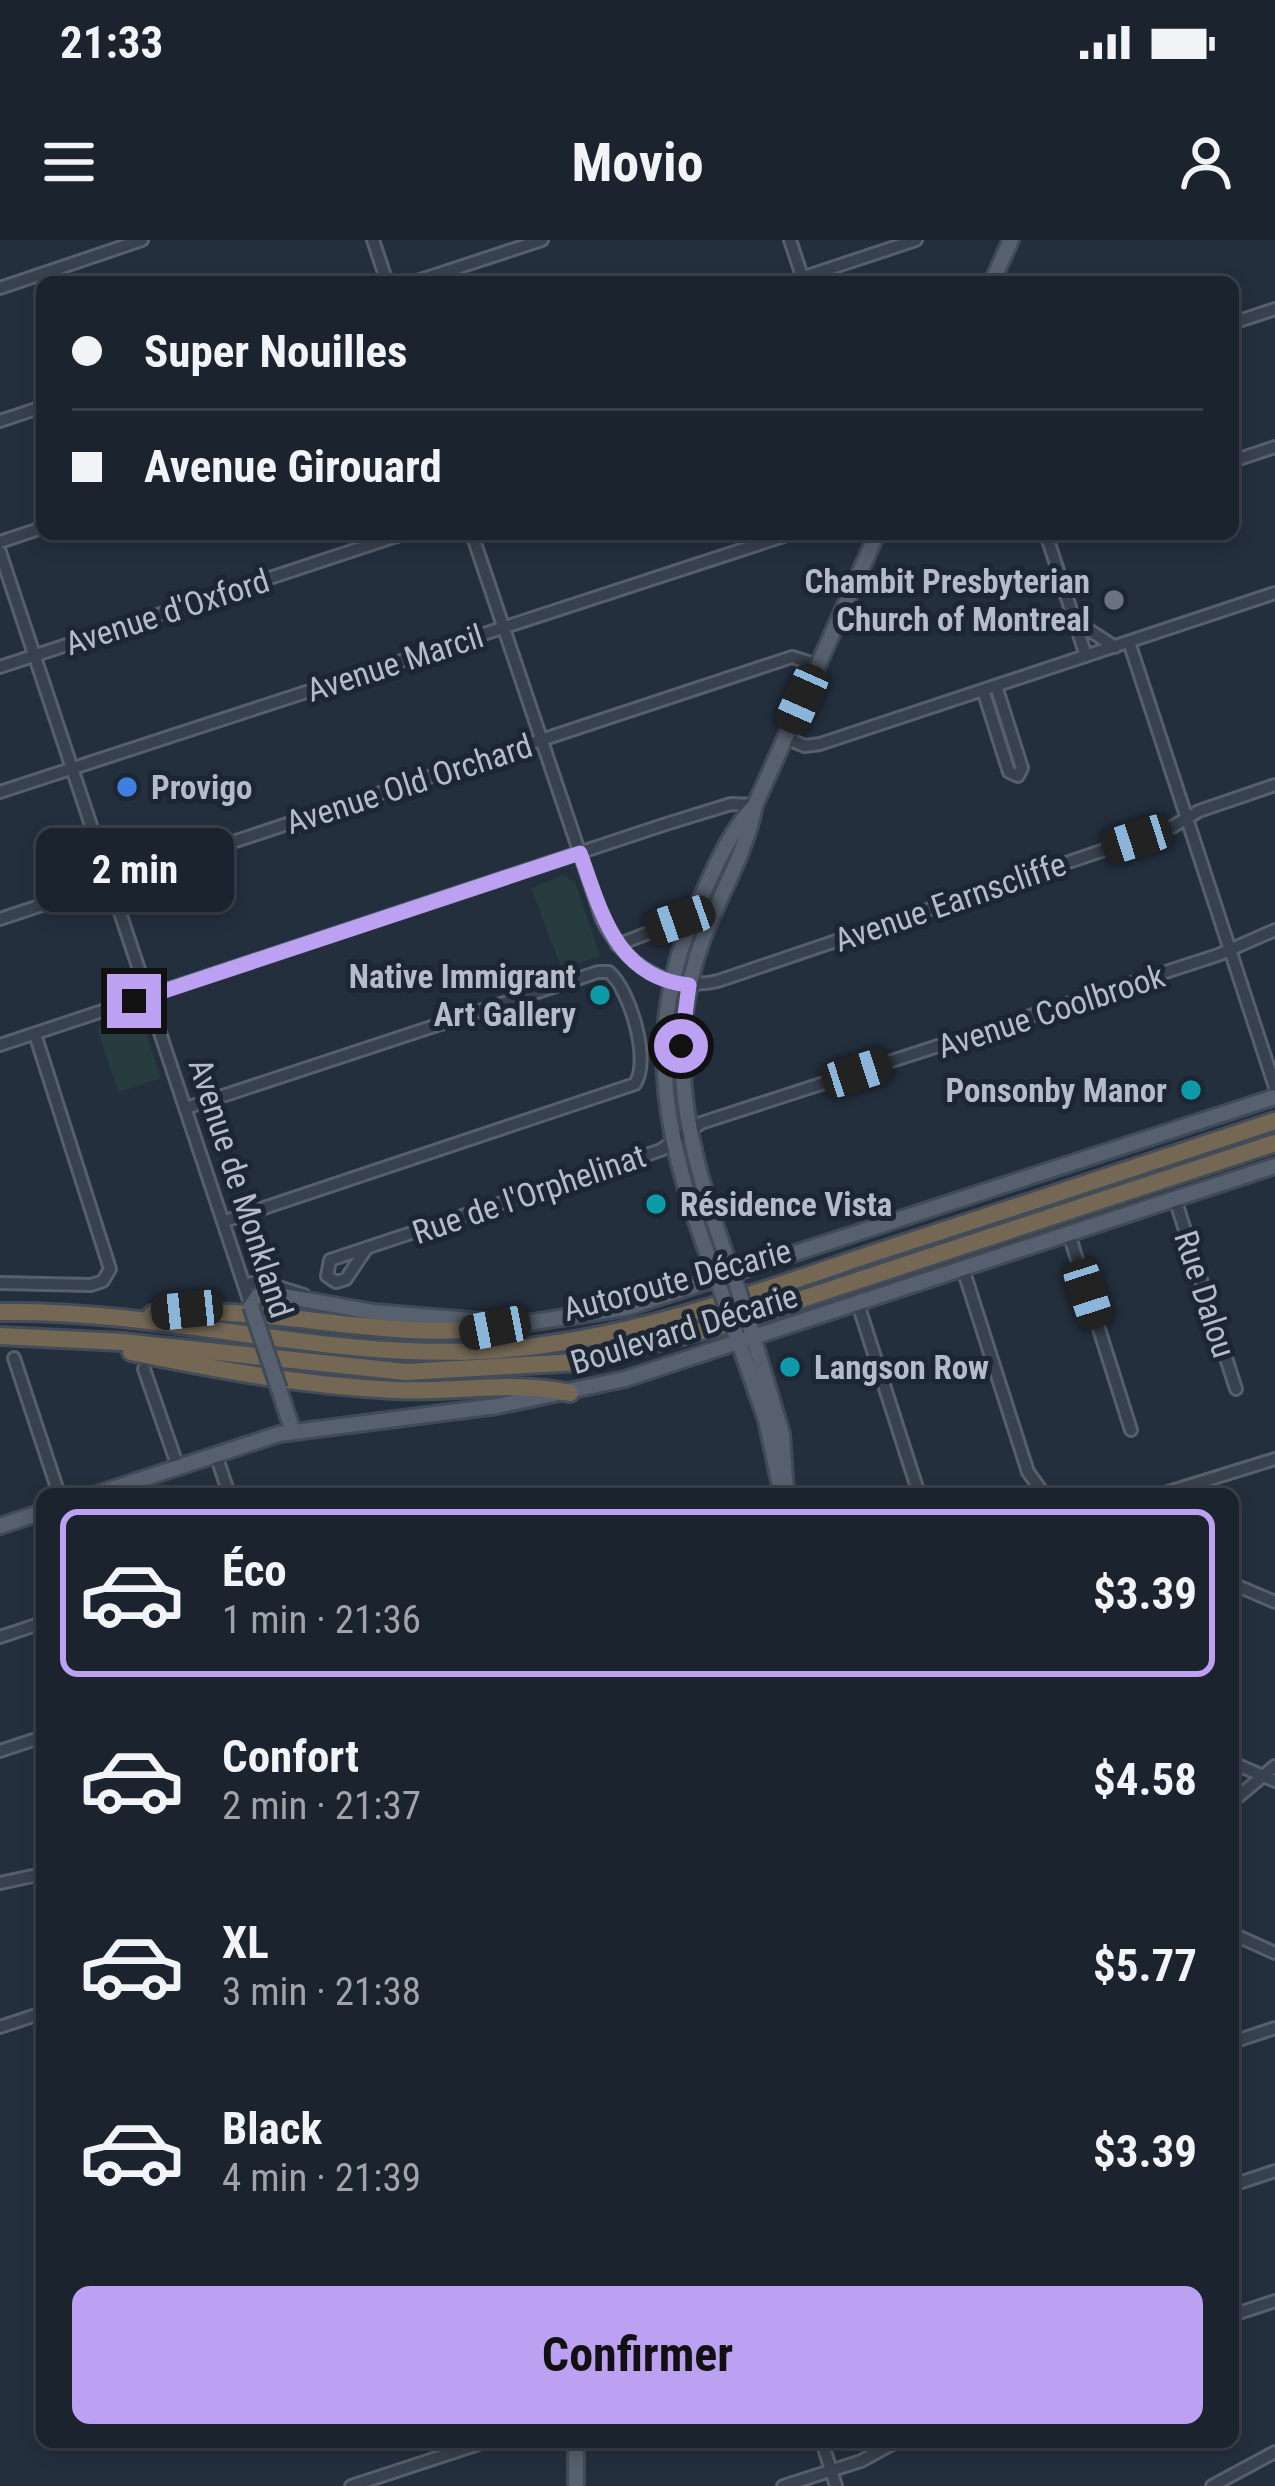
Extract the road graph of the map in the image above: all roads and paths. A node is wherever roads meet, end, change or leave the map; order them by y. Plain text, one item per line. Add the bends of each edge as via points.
1 (142, 240) edge
2 (373, 240) edge
3 (542, 240) edge
4 (790, 240) edge
5 (916, 240) edge
6 (1011, 240) edge
7 (386, 276) edge
8 (432, 276) edge
9 (802, 276) edge
10 (814, 276) edge
11 (995, 276) edge
12 (0, 288) edge
13 (1275, 309) edge
14 (1239, 321) edge
15 (36, 409) edge
16 (0, 421) edge
17 (1275, 447) edge
18 (1239, 459) edge
19 (36, 530) edge
20 (385, 540) edge
21 (474, 540) edge
22 (772, 540) edge
23 (875, 540) edge
24 (1048, 540) edge
25 (0, 542) edge
26 (0, 552) edge
27 (1275, 593) edge
28 (1075, 621) junction
29 (503, 628) junction
30 (1129, 642) junction
31 (1115, 646) junction
32 (35, 656) junction
33 (1086, 656) junction
34 (818, 665) junction
35 (0, 667) edge
36 (990, 688) junction
37 (785, 738) junction
38 (541, 740) junction
39 (73, 768) junction
40 (1275, 785) edge
41 (0, 792) edge
42 (755, 805) junction
43 (1187, 817) junction
44 (580, 853) junction
45 (111, 883) junction
46 (693, 916) junction
47 (0, 920) edge
48 (1275, 930) edge
49 (616, 945) junction
50 (1229, 949) junction
51 (671, 982) junction
52 (689, 985) junction
53 (149, 996) junction
54 (35, 1034) junction
55 (0, 1045) edge
56 (1275, 1087) edge
57 (1275, 1097) edge
58 (187, 1108) junction
59 (1275, 1121) edge
60 (687, 1131) junction
61 (671, 1143) junction
62 (1275, 1143) edge
63 (1275, 1166) edge
64 (1175, 1199) junction
65 (225, 1221) junction
66 (1069, 1234) junction
67 (366, 1249) dead end
68 (963, 1269) junction
69 (0, 1283) edge
70 (727, 1284) junction
71 (244, 1285) junction
72 (330, 1304) junction
73 (858, 1304) junction
74 (251, 1306) junction
75 (0, 1312) edge
76 (120, 1317) junction
77 (520, 1324) junction
78 (0, 1336) edge
79 (54, 1336) junction
80 (745, 1337) junction
81 (14, 1358) dead end
82 (144, 1369) dead end
83 (1236, 1389) dead end
84 (569, 1393) junction
85 (1131, 1430) dead end
86 (293, 1432) junction
87 (216, 1455) junction
88 (1275, 1459) edge
89 (178, 1467) junction
90 (57, 1488) edge
91 (115, 1488) edge
92 (227, 1488) edge
93 (784, 1488) edge
94 (917, 1488) edge
95 (1040, 1488) edge
96 (1181, 1488) edge
97 (36, 1514) edge
98 (0, 1526) edge
99 (1239, 1587) edge
100 (1275, 1603) edge
101 (36, 1625) edge
102 (0, 1637) edge
103 (36, 1739) edge
104 (0, 1751) edge
105 (1239, 1766) edge
106 (1275, 1766) edge
107 (1269, 1779) edge
108 (1239, 1797) edge
109 (36, 1875) edge
110 (0, 1883) edge
111 (1239, 1937) edge
112 (1275, 1953) edge
113 (36, 2015) edge
114 (0, 2027) edge
115 (1275, 2028) edge
116 (1239, 2040) edge
117 (1275, 2171) edge
118 (1239, 2183) edge
119 (1275, 2301) edge
120 (1239, 2313) edge
121 (467, 2448) edge
122 (576, 2448) edge
123 (824, 2448) edge
124 (882, 2448) edge
125 (1275, 2452) edge
126 (831, 2470) junction
127 (350, 2486) edge
128 (576, 2486) edge
129 (783, 2486) edge
130 (836, 2486) edge
131 (1212, 2486) edge

1 - 12 street
2 - 7 street
3 - 8 street
4 - 9 street
5 - 10 street
6 - 11 main road
13 - 14 street
15 - 16 street
17 - 18 street
19 - 25 street
20 - 32 street, Avenue d'Oxford
21 - 29 street
22 - 29 street, Avenue Marcil
23 - 34 main road
24 - 28 street
26 - 32 street, Avenue de Monkland
27 - 30 street
28 - 31 street
28 - 33 street
29 - 38 street
29 - 39 street, Avenue Marcil
30 - 31 street
30 - 43 street
31 - 33 street
32 - 35 street, Avenue d'Oxford
32 - 39 street, Avenue de Monkland
33 - 36 street
34 - 37 main road
34 - 38 street, Avenue Old Orchard via 792,658
36 - 36 street via 1010,772 1018,776 1022,768
36 - 37 street via 820,744
37 - 42 main road
38 - 44 street
38 - 45 street, Avenue Old Orchard
39 - 41 street, Avenue Marcil
39 - 45 street, Avenue de Monkland
40 - 43 street, Avenue Earnscliffe
42 - 44 street via 731,804
42 - 46 main road via 733,829
42 - 52 main road
43 - 50 street
43 - 52 street, Avenue Earnscliffe via 718,982
44 - 49 street
44 - 53 street
45 - 47 street, Avenue Old Orchard
45 - 53 street, Avenue de Monkland
46 - 49 street
46 - 51 main road
48 - 50 street, Avenue Coolbrook
49 - 51 street
50 - 56 street
50 - 60 street, Avenue Coolbrook
51 - 52 street
51 - 61 main road via 662,1064
52 - 60 main road via 680,1064
53 - 54 street
53 - 58 street, Avenue de Monkland
54 - 55 street
54 - 69 street via 110,1269 91,1285
57 - 70 main road, Boulevard Décarie
58 - 65 street, Avenue de Monkland
58 - 65 street via 598,971 619,984 638,1044 640,1077 631,1086
59 - 76 highway, Autoroute Décarie via 725,1303 579,1340 393,1350
60 - 61 street, Rue de l'Orphelinat
60 - 70 main road
61 - 67 street, Rue de l'Orphelinat
61 - 70 main road
62 - 79 highway, Autoroute Décarie via 717,1328 579,1362 406,1372
63 - 64 main road, Boulevard Décarie
64 - 66 main road, Boulevard Décarie
64 - 83 street, Rue Dalou
65 - 71 street, Avenue de Monkland
66 - 68 main road, Boulevard Décarie
66 - 85 street
68 - 73 main road, Boulevard Décarie
68 - 95 street
70 - 77 main road, Boulevard Décarie
70 - 80 main road, bridge
71 - 72 street, Boulevard Décarie via 260,1281
71 - 74 street, Avenue de Monkland
72 - 74 main road, Boulevard Décarie via 268,1294
72 - 77 main road, Boulevard Décarie
73 - 80 main road, Boulevard Décarie
73 - 94 street
74 - 86 main road, Avenue de Monkland, bridge
75 - 76 highway, Autoroute Décarie
76 - 77 highway via 187,1310 415,1333
78 - 79 highway, Autoroute Décarie
79 - 84 highway via 322,1385 540,1386
80 - 84 main road, Boulevard Décarie
80 - 93 main road via 782,1434
81 - 90 street
82 - 89 street
84 - 86 main road, Boulevard Décarie
86 - 87 main road, Boulevard Décarie
87 - 89 main road, Boulevard Décarie
87 - 92 street
88 - 96 street
89 - 91 main road, Boulevard Décarie
97 - 98 main road
99 - 100 street
101 - 102 street
103 - 104 street
105 - 107 street
106 - 107 street
107 - 108 street
109 - 110 street
111 - 112 street
113 - 114 street
115 - 116 street
117 - 118 street
119 - 120 street
121 - 127 street
122 - 128 main road
123 - 126 street
124 - 126 street
125 - 131 street
126 - 129 street
126 - 130 street

